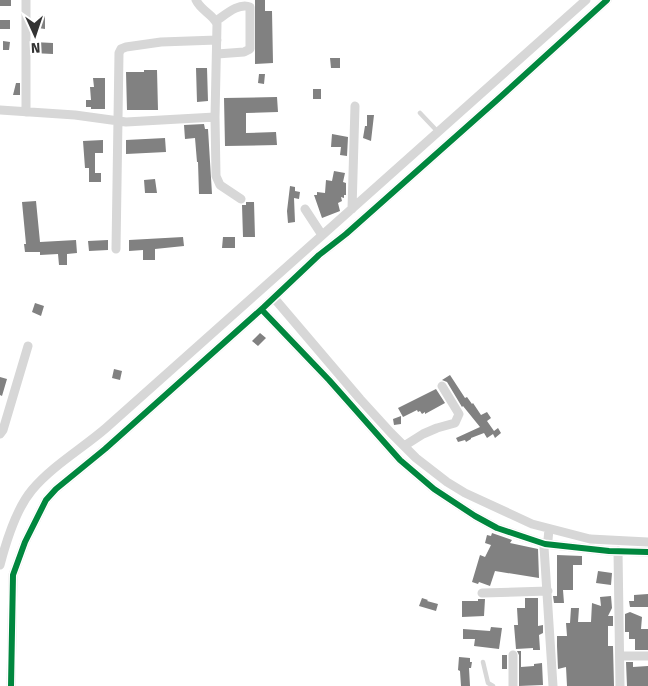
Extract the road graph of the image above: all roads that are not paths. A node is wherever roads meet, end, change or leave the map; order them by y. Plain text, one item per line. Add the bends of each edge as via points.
1 (26, 0) edge
2 (196, 0) edge
3 (586, 0) edge
4 (607, 0) edge
5 (216, 21) junction
6 (217, 40) junction
7 (217, 54) junction
8 (355, 106) dead end
9 (0, 110) edge
10 (26, 112) junction
11 (420, 113) dead end
12 (215, 117) junction
13 (118, 121) junction
14 (438, 132) junction
15 (241, 199) dead end
16 (352, 208) junction
17 (305, 209) dead end
18 (322, 235) junction
19 (116, 249) dead end
20 (273, 299) junction
21 (263, 308) junction
22 (28, 346) dead end
23 (442, 386) dead end
24 (0, 434) edge
25 (404, 446) junction
26 (547, 536) junction
27 (648, 542) edge
28 (618, 551) junction
29 (648, 552) edge
30 (0, 565) edge
31 (548, 591) junction
32 (482, 593) dead end
33 (512, 655) dead end
34 (620, 656) junction
35 (648, 656) edge
36 (482, 662) dead end
37 (11, 686) edge
38 (493, 686) edge
39 (513, 686) edge
40 (554, 686) edge
41 (620, 686) edge

1 - 10 street
2 - 5 street
3 - 14 street
4 - 20 street
5 - 6 street
5 - 7 street via 236,8 250,7 250,50
6 - 7 street
6 - 13 street via 161,42 121,49
7 - 12 street
8 - 16 street
9 - 10 street
10 - 13 street
11 - 14 lane
12 - 13 street
12 - 15 street via 216,176 220,185
13 - 19 street
14 - 16 street
16 - 18 street
17 - 18 street
18 - 30 street via 32,490 17,517
20 - 21 street
20 - 25 street
21 - 26 street via 400,460 428,484 497,528
21 - 37 street via 46,500 13,575
22 - 24 street
23 - 25 street via 460,414 458,419
25 - 26 street via 436,475 465,493 532,524
26 - 27 street
26 - 28 street
26 - 31 street
28 - 29 street
28 - 34 street
31 - 32 street
31 - 40 street
33 - 39 street
34 - 35 street
34 - 41 street
36 - 38 lane via 488,683

